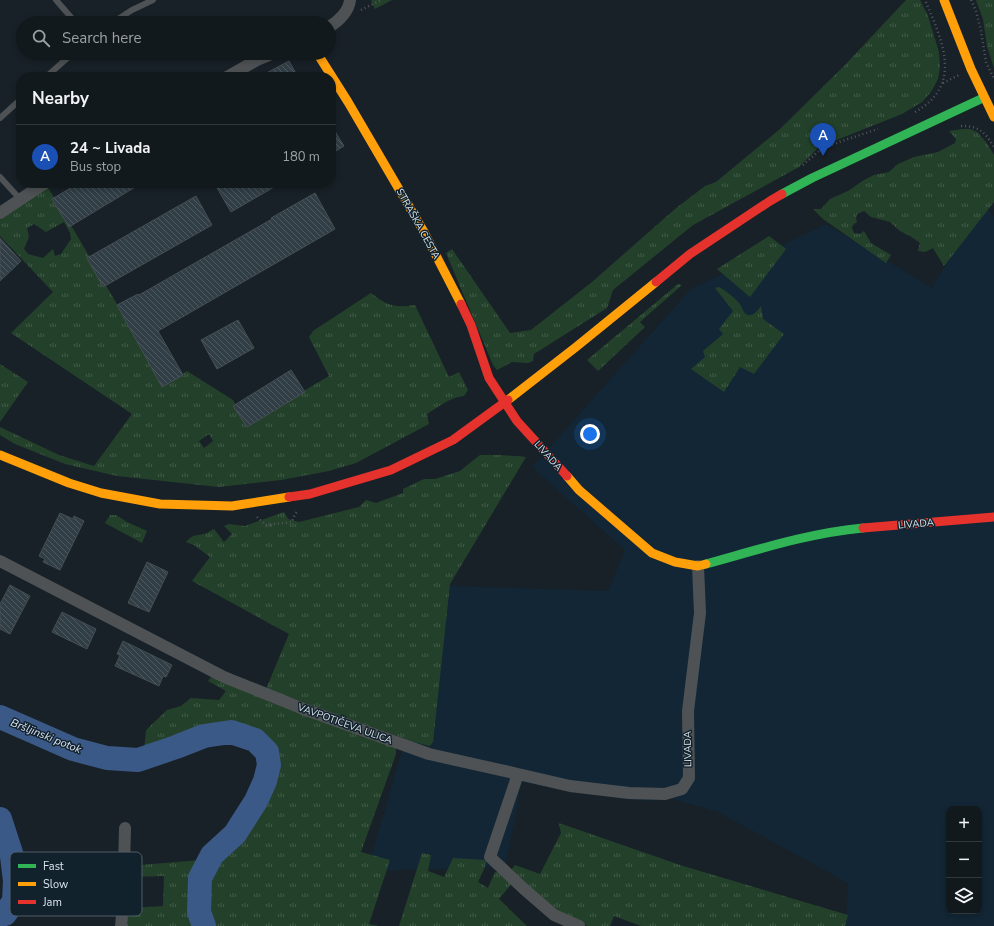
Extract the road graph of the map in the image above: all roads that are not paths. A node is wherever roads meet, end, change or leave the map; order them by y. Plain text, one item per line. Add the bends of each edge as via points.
1 (56, 0) edge
2 (153, 0) edge
3 (350, 0) edge
4 (944, 0) edge
5 (70, 16) edge
6 (123, 16) edge
7 (336, 22) edge
8 (65, 60) edge
9 (257, 60) edge
10 (321, 60) edge
11 (52, 72) edge
12 (236, 72) edge
13 (328, 72) edge
14 (336, 84) edge
15 (984, 98) junction
16 (16, 104) edge
17 (994, 117) edge
18 (0, 118) edge
19 (0, 177) edge
20 (37, 188) edge
21 (20, 199) junction
22 (0, 213) edge
23 (504, 401) junction
24 (0, 455) edge
25 (994, 517) edge
26 (0, 561) edge
27 (698, 566) junction
28 (518, 774) junction
29 (125, 828) dead end
30 (124, 852) edge
31 (122, 916) edge
32 (122, 926) edge
33 (579, 926) edge

1 - 5 lane
2 - 6 lane
3 - 7 street via 349,8
4 - 15 street
8 - 11 lane
9 - 12 street
10 - 13 street, STRAŠKA CESTA
14 - 23 street, STRAŠKA CESTA via 424,232 471,325 489,378
15 - 17 street
15 - 23 street via 812,178 770,201 690,254 576,347
16 - 18 lane
19 - 21 lane
20 - 21 street
21 - 22 street
23 - 24 street via 453,440 391,470 310,494 232,506 160,504 101,493
23 - 27 street, LIVADA via 517,421 579,490 632,537 652,553 675,562
25 - 27 street, LIVADA via 841,530
26 - 28 street, VAVPOTIČEVA ULICA via 224,677 429,754
27 - 28 street, LIVADA via 700,613 688,711 689,778 682,789 665,794 628,793 570,786
28 - 33 street via 490,857 554,915
29 - 30 street
31 - 32 street

